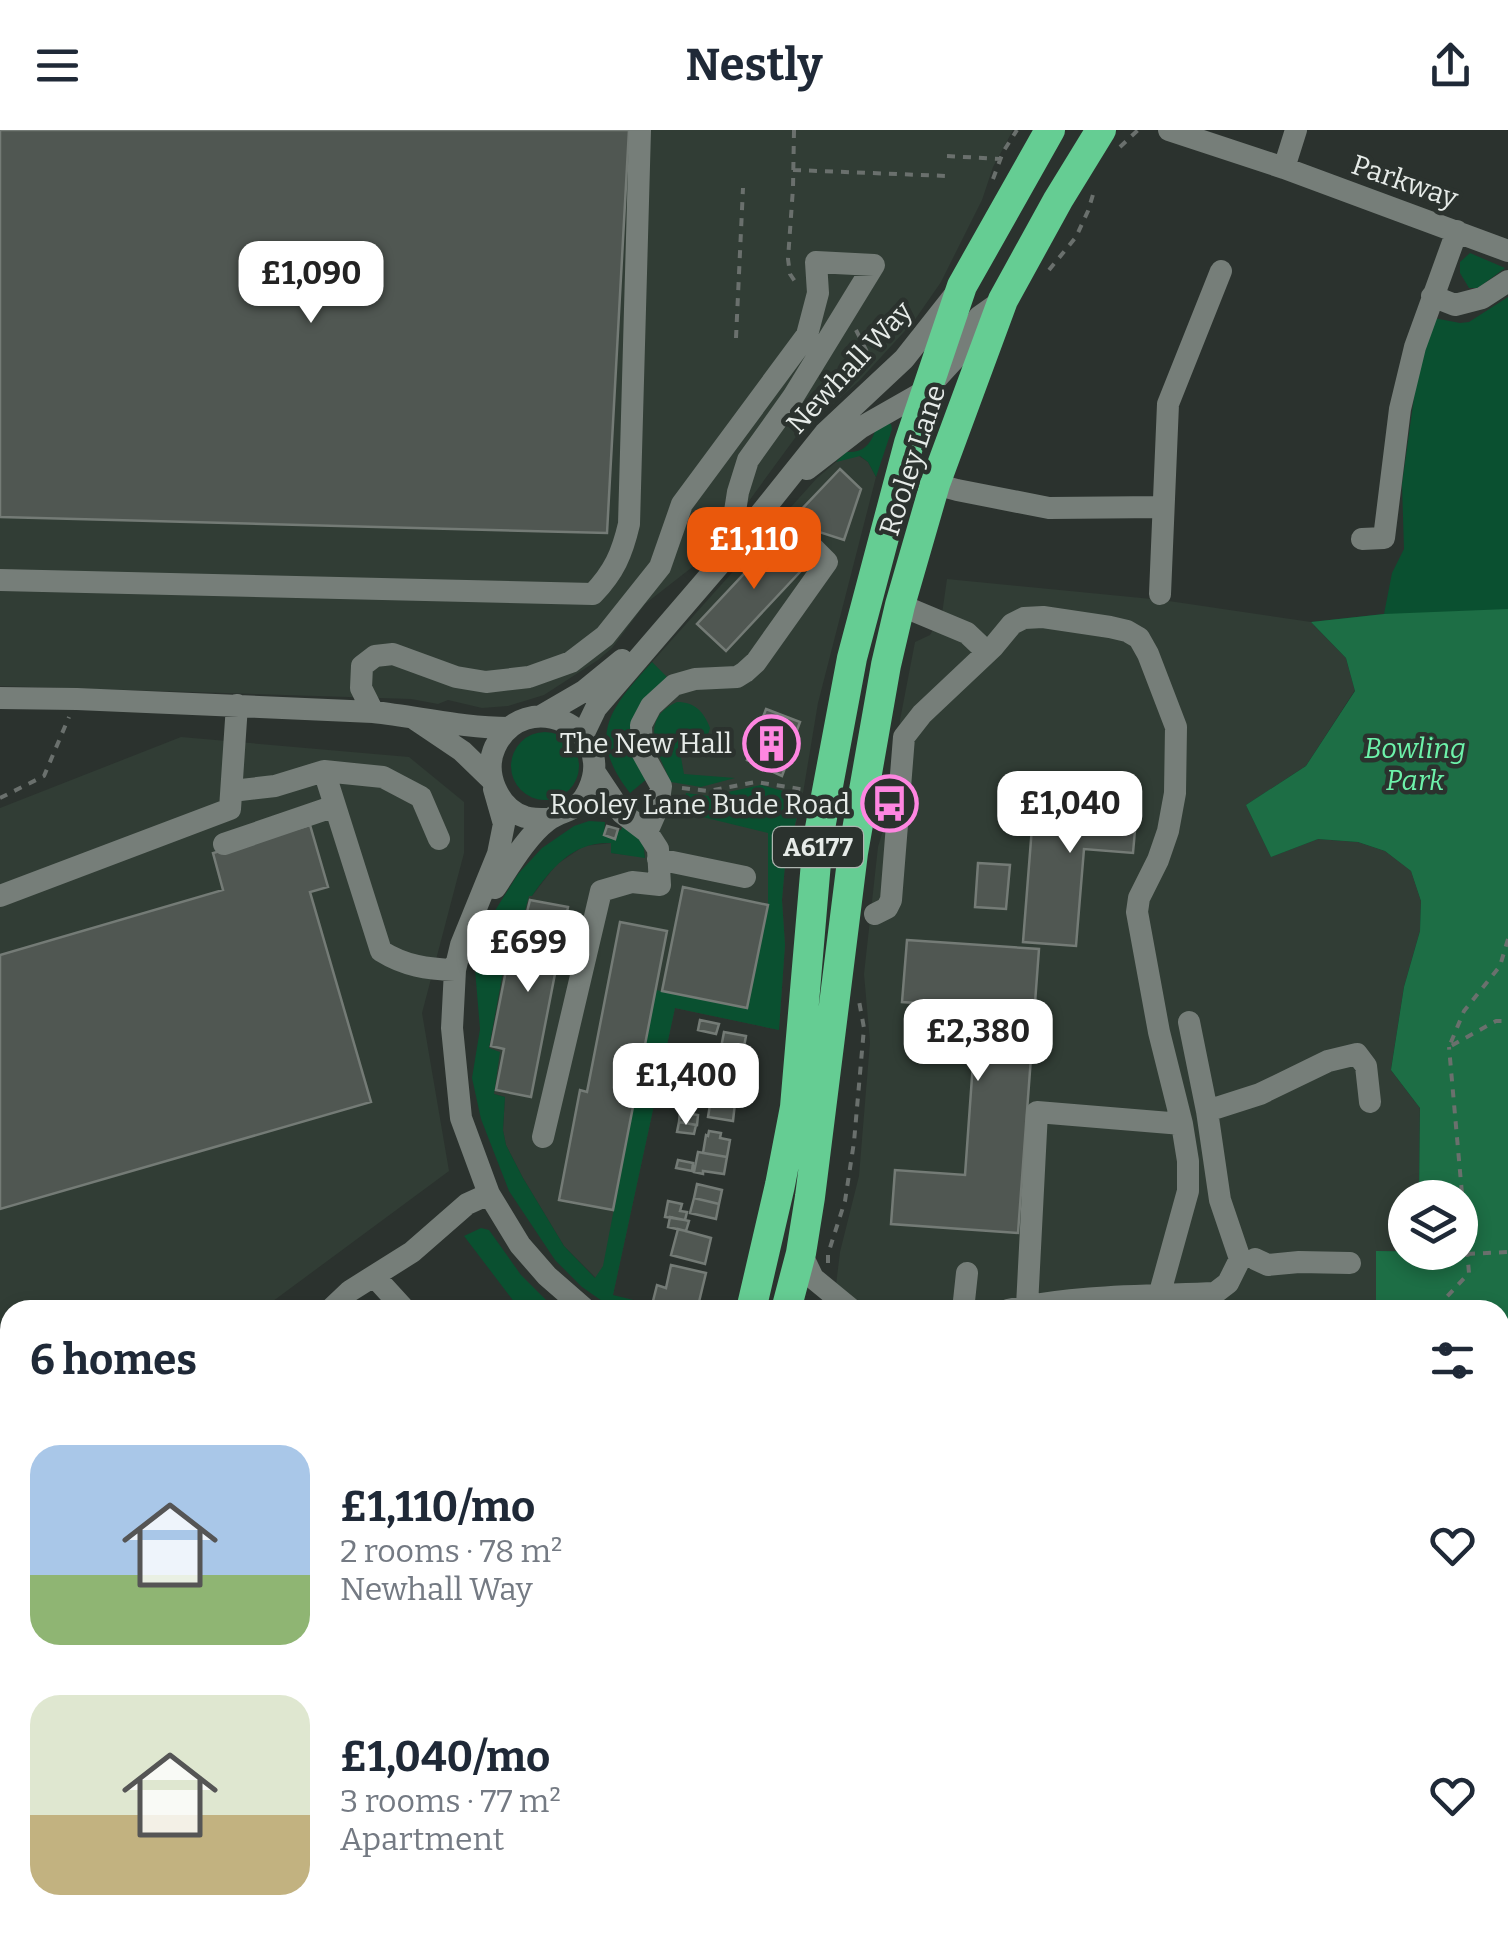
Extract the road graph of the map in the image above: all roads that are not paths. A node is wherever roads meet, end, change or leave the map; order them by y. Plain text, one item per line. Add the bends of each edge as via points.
1 (640, 130) edge
2 (1050, 130) edge
3 (1100, 130) edge
4 (1169, 130) edge
5 (1296, 130) edge
6 (1284, 168) junction
7 (1457, 231) junction
8 (1508, 251) edge
9 (1221, 271) dead end
10 (1508, 281) edge
11 (962, 286) junction
12 (1432, 296) junction
13 (1003, 300) junction
14 (924, 391) junction
15 (935, 484) junction
16 (781, 489) junction
17 (1163, 507) junction
18 (1362, 538) dead end
19 (805, 540) dead end
20 (725, 558) junction
21 (0, 580) edge
22 (700, 585) junction
23 (1160, 594) dead end
24 (900, 605) junction
25 (987, 652) junction
26 (0, 698) edge
27 (237, 705) junction
28 (373, 712) junction
29 (408, 716) junction
30 (541, 716) junction
31 (509, 728) junction
32 (584, 735) junction
33 (324, 771) junction
34 (594, 771) junction
35 (493, 784) junction
36 (232, 791) junction
37 (580, 803) junction
38 (335, 806) junction
39 (622, 813) junction
40 (548, 820) junction
41 (647, 832) junction
42 (438, 839) dead end
43 (224, 844) dead end
44 (658, 859) junction
45 (745, 876) dead end
46 (0, 896) edge
47 (875, 914) dead end
48 (462, 945) junction
49 (455, 970) junction
50 (1188, 1022) dead end
51 (1370, 1102) dead end
52 (1206, 1112) junction
53 (1182, 1124) junction
54 (543, 1137) dead end
55 (489, 1194) junction
56 (800, 1253) junction
57 (1246, 1262) junction
58 (1350, 1264) dead end
59 (967, 1273) dead end
60 (374, 1276) junction
61 (760, 1277) junction
62 (1159, 1296) junction
63 (341, 1300) edge
64 (396, 1300) edge
65 (575, 1300) edge
66 (754, 1300) edge
67 (776, 1300) edge
68 (786, 1300) edge
69 (840, 1300) edge
70 (965, 1300) edge
71 (1018, 1300) edge
72 (1124, 1300) edge

1 - 21 street via 629,524 623,551 593,594
2 - 11 highway, Rooley Lane / A6177
3 - 13 highway, Rooley Lane / A6177
4 - 6 street, Parkway
5 - 6 street
6 - 7 street, Parkway
7 - 8 street, Parkway
7 - 12 street
9 - 17 street via 1168,404
10 - 12 street via 1456,305
11 - 14 highway, Rooley Lane / A6177
11 - 16 street, Newhall Way via 904,359 825,433
12 - 18 street via 1400,409 1384,538
13 - 14 street, Newhall Way via 979,317 958,354
13 - 15 highway, Rooley Lane / A6177
14 - 16 street, Newhall Way via 860,428
14 - 61 highway, Rooley Lane / A6177 via 852,658 825,799 795,1107
15 - 17 street via 1050,508
15 - 24 highway, Rooley Lane / A6177
16 - 20 street, Newhall Way
17 - 23 street
19 - 41 street via 828,562 756,662 737,677 674,685 640,725 642,752 661,786
20 - 22 street, Newhall Way
20 - 28 street via 748,460 874,265 816,262 818,293 806,335 682,504 660,567 605,636 571,662 530,678 486,682 393,654 375,656 362,666 361,688
22 - 30 street, Newhall Way via 612,669
22 - 32 street, Newhall Way via 596,708
24 - 25 street via 967,634
24 - 56 highway, Rooley Lane / A6177 via 854,853
25 - 47 street via 904,737 891,900
25 - 53 street via 1012,624 1043,617 1127,631 1148,654 1176,727 1177,762 1168,831 1137,912
26 - 27 street
27 - 28 street
27 - 36 street
28 - 29 street
29 - 31 street
29 - 35 street via 462,751
30 - 31 street, Newhall Way
30 - 32 street via 568,722
31 - 35 street via 493,753
32 - 34 street
33 - 36 street
33 - 38 street
33 - 42 street via 383,778 421,797
34 - 37 street
34 - 39 street
35 - 40 street via 510,808
35 - 48 street via 504,824
36 - 46 street via 230,809
37 - 39 street
37 - 40 street
38 - 43 street
38 - 49 street via 381,951 399,963
39 - 41 street
40 - 48 street via 520,850
41 - 44 street
44 - 45 street
44 - 54 street via 660,885 632,882 601,891
48 - 49 street
49 - 55 street via 452,1028 461,1118
50 - 52 street
51 - 52 street via 1366,1066 1356,1054
52 - 57 street via 1220,1200
53 - 62 street via 1188,1191
53 - 71 street via 1037,1112
55 - 60 street
55 - 65 street via 520,1245
56 - 68 highway, Rooley Lane / A6177
56 - 69 street via 813,1278
57 - 58 street
57 - 62 street via 1215,1293
59 - 70 street
60 - 63 street
60 - 64 street
61 - 66 highway, Rooley Lane / A6177
61 - 67 street
62 - 72 street

